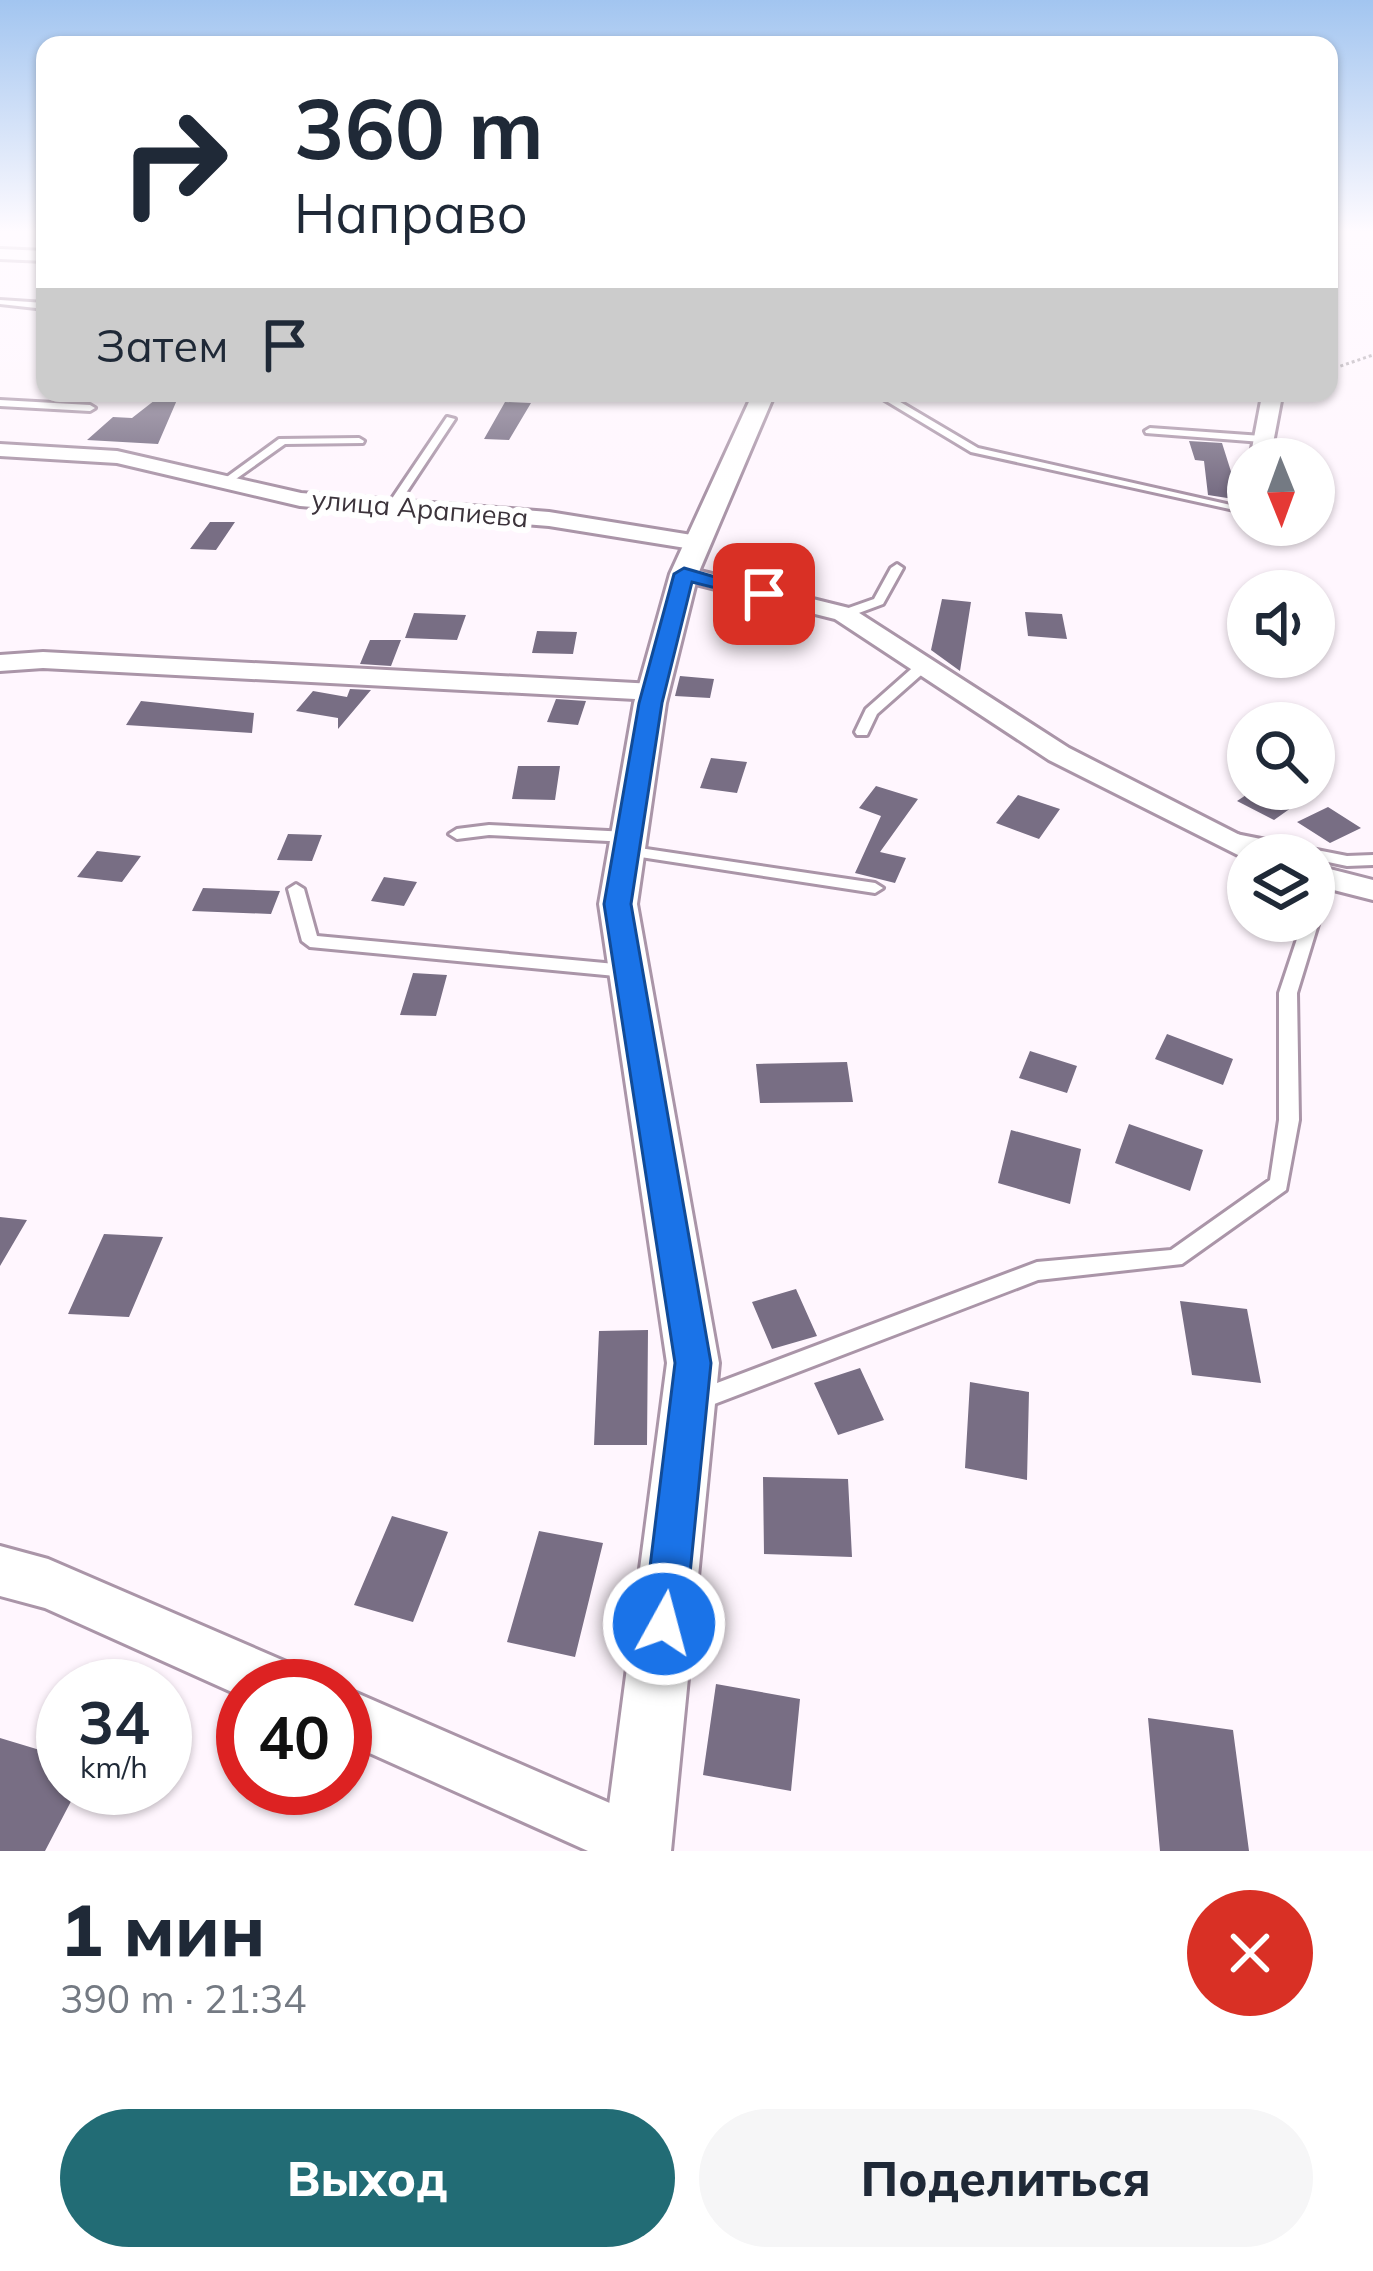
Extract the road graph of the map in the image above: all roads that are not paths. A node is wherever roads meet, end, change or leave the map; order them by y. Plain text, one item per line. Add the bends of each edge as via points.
1 (760, 402) edge
2 (893, 402) edge
3 (1270, 402) edge
4 (0, 404) edge
5 (90, 408) dead end
6 (450, 419) dead end
7 (1150, 431) dead end
8 (1263, 438) edge
9 (359, 441) dead end
10 (1227, 443) edge
11 (0, 450) edge
12 (229, 479) junction
13 (392, 506) junction
14 (1227, 507) edge
15 (691, 559) junction
16 (897, 568) dead end
17 (844, 614) junction
18 (0, 664) edge
19 (923, 666) junction
20 (654, 692) junction
21 (862, 732) dead end
22 (457, 834) dead end
23 (1224, 837) junction
24 (1227, 838) edge
25 (627, 844) junction
26 (1373, 860) edge
27 (1335, 880) edge
28 (874, 888) dead end
29 (296, 889) dead end
30 (1373, 890) edge
31 (1304, 942) edge
32 (628, 971) junction
33 (690, 1403) junction
34 (0, 1571) edge
35 (218, 1659) edge
36 (372, 1727) edge
37 (638, 1848) edge

1 - 15 street
2 - 14 lane via 975,450
3 - 8 street
4 - 5 lane
6 - 13 lane
7 - 10 lane
9 - 12 lane via 283,441
11 - 12 street, улица Арапиева via 117,457
12 - 13 street, улица Арапиева via 300,499
13 - 15 street, улица Арапиева via 549,519
15 - 17 street, улица Арапиева
15 - 20 street
16 - 17 lane via 879,601
17 - 19 street, улица Арапиева
18 - 20 street
19 - 21 lane via 871,712
19 - 23 street, улица Арапиева via 1059,754
20 - 25 street
22 - 25 lane
23 - 24 street, улица Арапиева
23 - 26 lane
25 - 28 lane
25 - 32 street via 617,904
27 - 30 street
29 - 32 lane via 310,941
31 - 33 lane via 1288,993 1280,1184 1175,1258 1037,1271
32 - 33 street via 693,1363
33 - 37 street
34 - 35 street
36 - 37 street

